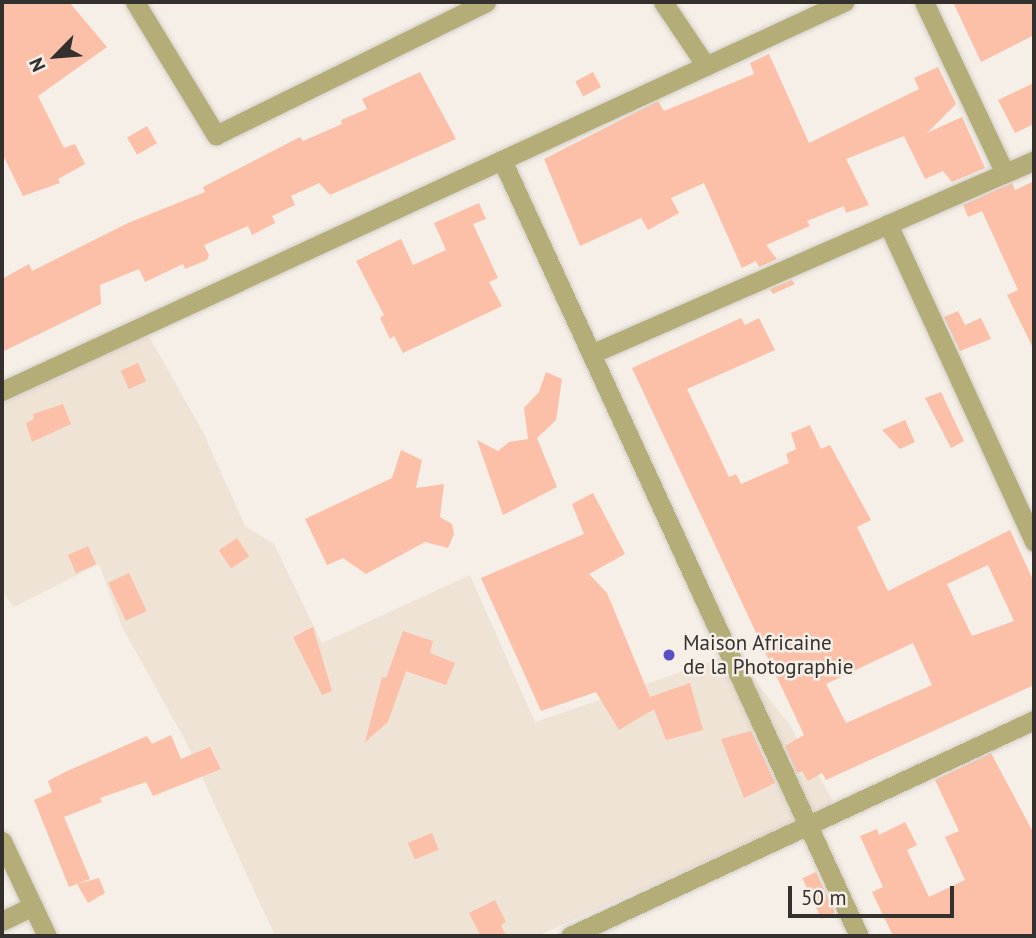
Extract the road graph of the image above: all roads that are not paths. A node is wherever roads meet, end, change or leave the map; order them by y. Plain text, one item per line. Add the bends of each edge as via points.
1 (135, 2) edge
2 (486, 2) edge
3 (663, 2) edge
4 (844, 2) edge
5 (924, 2) edge
6 (706, 66) junction
7 (502, 160) junction
8 (1034, 160) edge
9 (1004, 173) junction
10 (888, 224) junction
11 (591, 354) junction
12 (2, 391) edge
13 (1034, 542) edge
14 (1034, 720) edge
15 (809, 826) junction
16 (2, 841) edge
17 (33, 906) junction
18 (2, 921) edge
19 (47, 936) edge
20 (570, 936) edge
21 (859, 936) edge

1 - 2 street via 216,135
3 - 6 street
4 - 6 street
5 - 9 street
6 - 7 street
7 - 11 street
7 - 12 street
8 - 9 street
9 - 10 street
10 - 11 street
10 - 13 street
11 - 15 street
14 - 15 street
15 - 20 street
15 - 21 street
16 - 17 street
17 - 18 street
17 - 19 street

